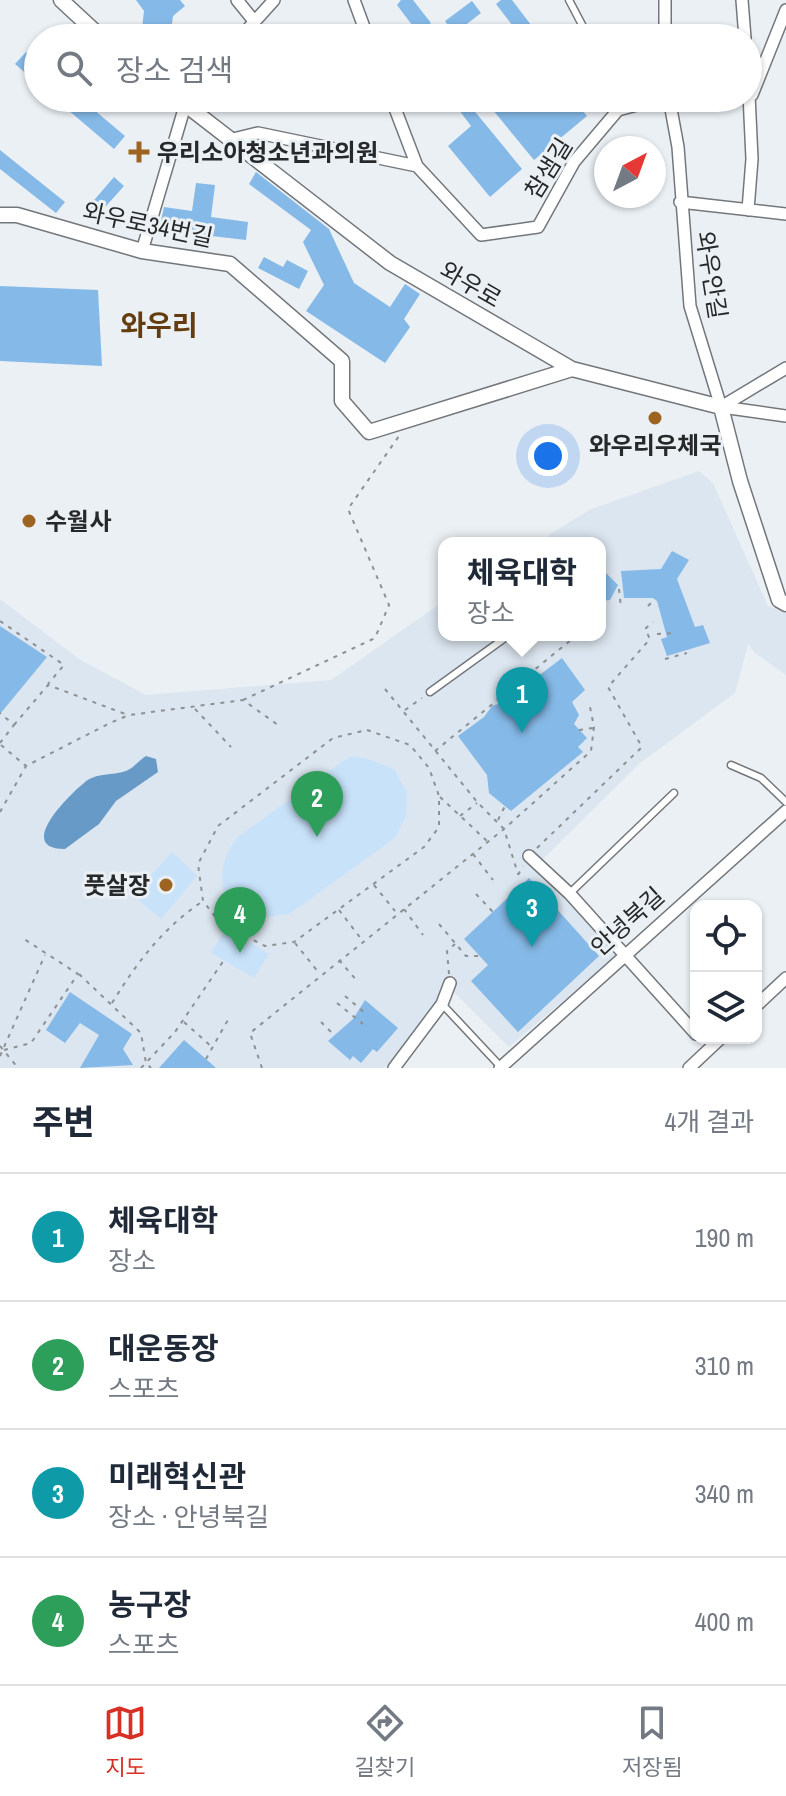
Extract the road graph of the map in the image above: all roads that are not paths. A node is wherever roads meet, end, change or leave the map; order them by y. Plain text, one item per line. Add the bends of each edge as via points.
1 (61, 0) edge
2 (237, 0) edge
3 (274, 0) edge
4 (354, 0) edge
5 (569, 0) edge
6 (665, 0) edge
7 (742, 0) edge
8 (786, 10) edge
9 (254, 21) junction
10 (87, 24) edge
11 (252, 24) edge
12 (363, 24) edge
13 (582, 24) edge
14 (665, 24) edge
15 (744, 24) edge
16 (762, 70) edge
17 (180, 112) edge
18 (197, 112) edge
19 (396, 112) edge
20 (616, 112) edge
21 (669, 112) edge
22 (750, 112) edge
23 (229, 140) junction
24 (417, 166) junction
25 (680, 202) junction
26 (748, 210) junction
27 (786, 214) edge
28 (0, 215) edge
29 (142, 251) junction
30 (786, 368) edge
31 (572, 369) junction
32 (721, 407) junction
33 (786, 416) edge
34 (786, 604) edge
35 (501, 641) edge
36 (430, 692) road end
37 (731, 765) dead end
38 (674, 793) dead end
39 (786, 802) edge
40 (786, 811) edge
41 (529, 856) road end
42 (570, 894) junction
43 (624, 953) junction
44 (786, 978) edge
45 (450, 983) road end
46 (762, 1000) edge
47 (442, 1004) junction
48 (690, 1027) edge
49 (705, 1044) edge
50 (714, 1044) edge
51 (709, 1049) junction
52 (394, 1068) edge
53 (500, 1068) edge
54 (689, 1068) edge

1 - 10 street
2 - 9 street
3 - 9 street
4 - 12 street
5 - 13 lane
6 - 14 street
7 - 15 street
8 - 16 street
9 - 11 street
17 - 29 street
18 - 23 street, 와우로
19 - 24 street, 참샘길
20 - 24 street, 참샘길 via 574,162 538,227 481,235
21 - 25 street, 와우안길 via 678,147
22 - 26 street
23 - 24 street via 258,133
23 - 31 street, 와우로 via 390,263
25 - 26 street
25 - 32 street, 와우안길 via 690,306
26 - 27 street
28 - 29 street, 와우로34번길 via 17,215
29 - 31 street, 와우로34번길 via 230,264 342,361 342,401 369,432
30 - 32 street
31 - 32 street, 와우로
32 - 33 street, 와우로
32 - 34 street, 와우안길 via 779,600
35 - 36 lane
37 - 39 lane via 761,778
38 - 42 lane
40 - 43 street, 안녕북길
41 - 42 street
42 - 43 street
43 - 48 street
43 - 53 street, 안녕북길
44 - 46 street
45 - 47 street
47 - 52 street
47 - 53 lane
49 - 51 street
50 - 51 street
51 - 54 street

